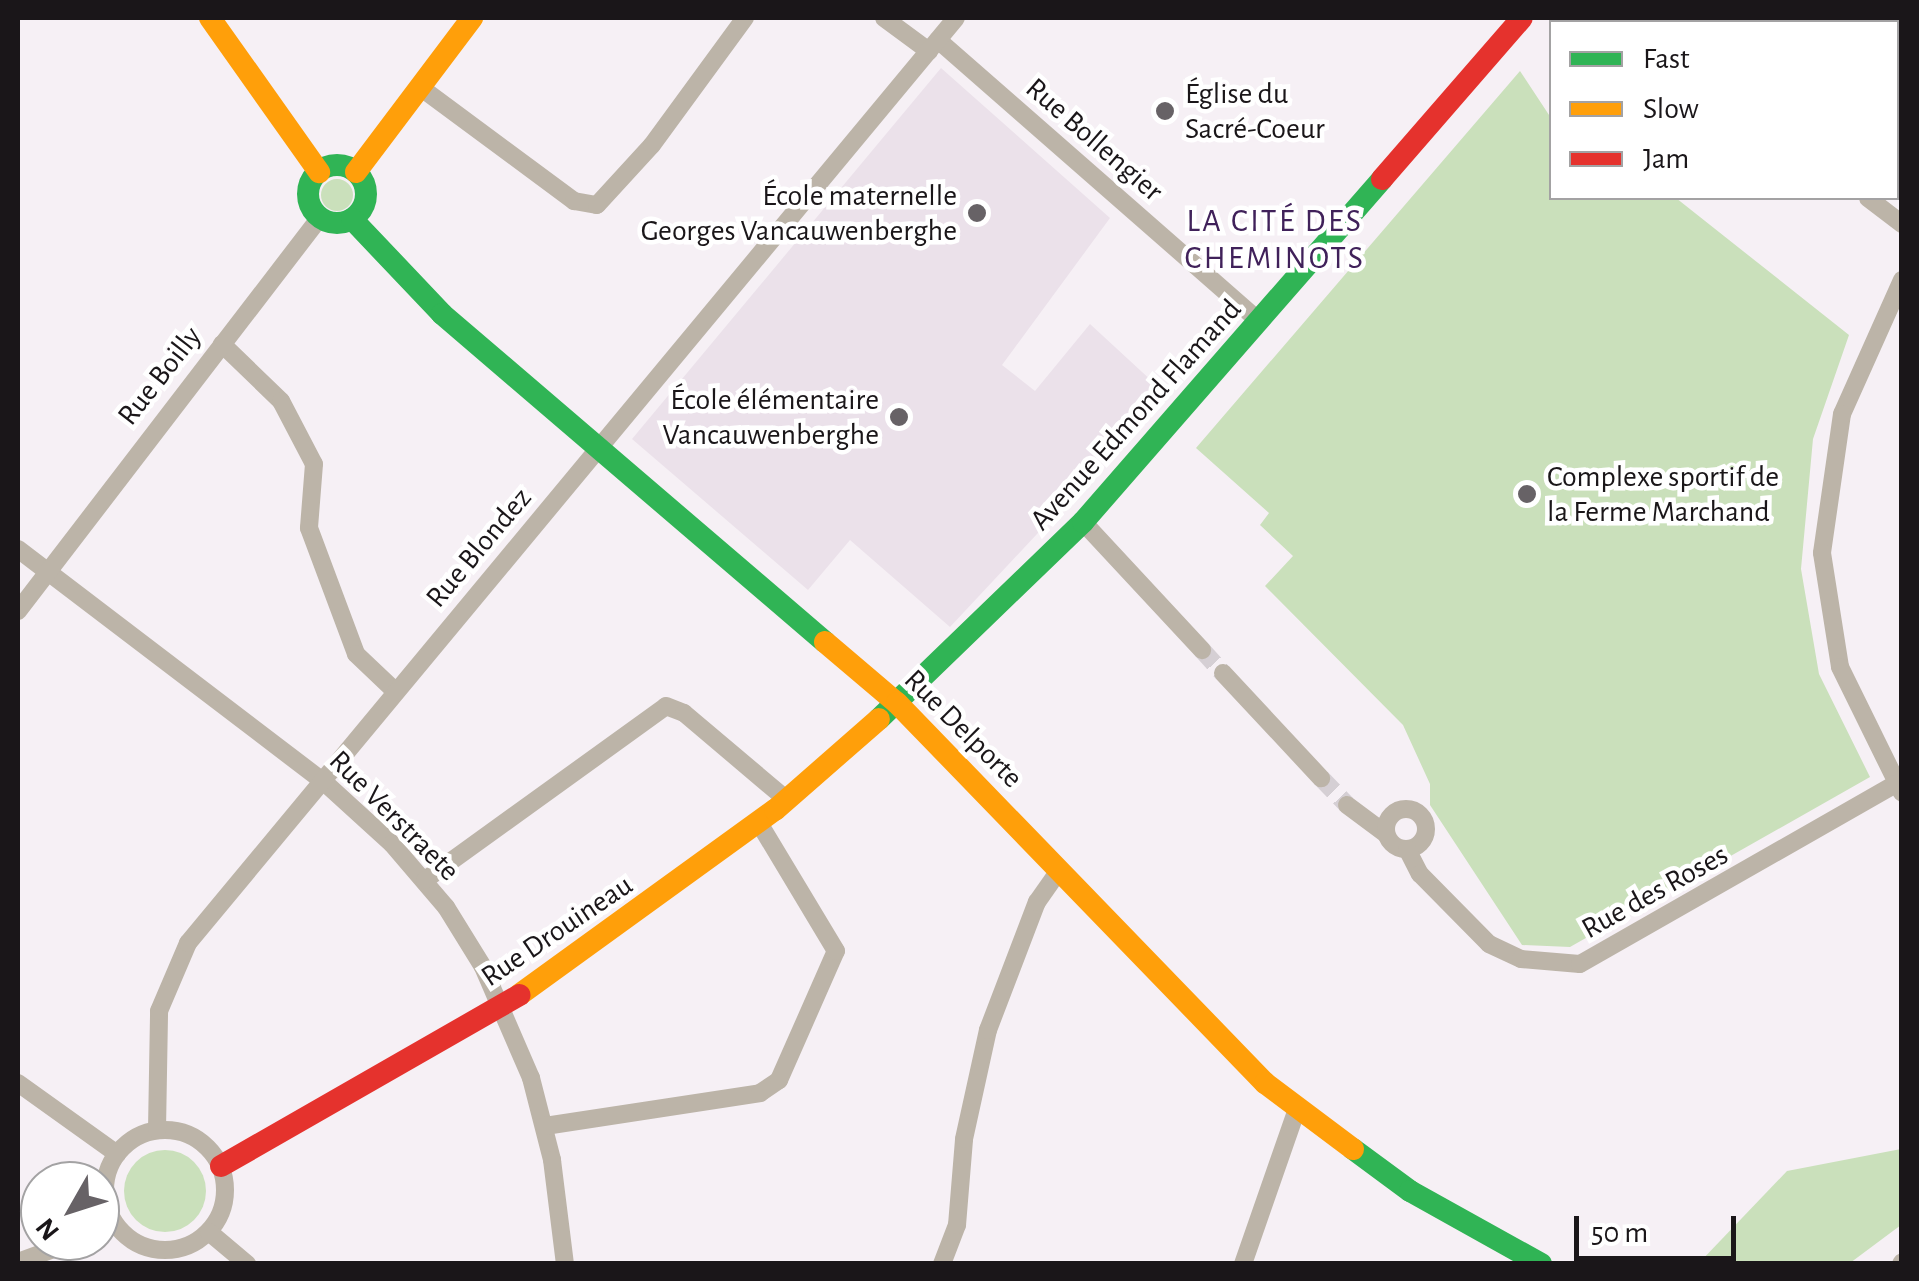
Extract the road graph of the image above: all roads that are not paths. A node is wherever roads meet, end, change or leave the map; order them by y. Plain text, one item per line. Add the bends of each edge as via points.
1 (210, 18) edge
2 (472, 18) edge
3 (744, 18) edge
4 (884, 18) edge
5 (956, 18) edge
6 (1522, 18) edge
7 (933, 46) junction
8 (420, 87) junction
9 (319, 172) junction
10 (356, 172) junction
11 (1871, 200) edge
12 (320, 217) junction
13 (352, 219) junction
14 (1902, 224) edge
15 (1902, 280) edge
16 (1260, 322) junction
17 (222, 344) junction
18 (599, 447) junction
19 (1083, 522) junction
20 (18, 550) edge
21 (47, 572) junction
22 (18, 611) edge
23 (1202, 650) tunnel mouth
24 (1223, 672) tunnel mouth
25 (396, 692) junction
26 (897, 703) junction
27 (1322, 778) tunnel mouth
28 (323, 781) junction
29 (1899, 788) edge
30 (787, 800) junction
31 (1346, 805) tunnel mouth
32 (759, 823) junction
33 (1386, 834) junction
34 (1407, 850) junction
35 (1059, 870) junction
36 (425, 880) junction
37 (502, 1007) junction
38 (18, 1083) edge
39 (1297, 1109) junction
40 (545, 1126) junction
41 (157, 1130) junction
42 (117, 1154) junction
43 (115, 1161) edge
44 (221, 1166) junction
45 (209, 1232) junction
46 (120, 1235) edge
47 (163, 1257) edge
48 (1243, 1263) edge
49 (247, 1264) edge
50 (565, 1264) edge
51 (942, 1264) edge
52 (1542, 1264) edge

1 - 9 street
2 - 8 street
3 - 8 street via 652,145 598,205 574,201
4 - 7 street
5 - 7 street, Rue Blondez
6 - 16 street, Avenue Edmond Flamand
7 - 16 street, Rue Bollengier
7 - 18 street, Rue Blondez
8 - 10 street
9 - 10 street via 338,166
9 - 12 street via 309,198
10 - 13 street via 366,196
11 - 14 street
12 - 13 street
12 - 17 street, Rue Boilly
13 - 18 street, Rue Delporte via 442,314
15 - 29 street via 1842,414 1822,553 1840,667
16 - 19 street, Avenue Edmond Flamand
17 - 21 street, Rue Boilly
17 - 25 street via 282,401 306,446 317,478 308,524 356,654
18 - 25 street, Rue Blondez
18 - 26 street, Rue Delporte
19 - 23 street
19 - 26 street, Avenue Edmond Flamand
20 - 21 street, Rue Verstraete
21 - 22 street, Rue Boilly
21 - 28 street, Rue Verstraete
24 - 27 street
25 - 28 street, Rue Blondez
26 - 30 street, Rue Drouineau
26 - 35 street, Rue Delporte
28 - 36 street, Rue Verstraete
28 - 41 street, Rue Blondez via 176,962 158,1024
29 - 34 street, Rue des Roses via 1580,964 1521,959 1489,944 1420,874
30 - 32 street, Rue Drouineau
30 - 36 street via 684,713 666,706
31 - 33 street, Rue des Roses
32 - 37 street, Rue Drouineau
32 - 40 street via 836,950 779,1080 760,1093
33 - 34 street, Rue des Roses
33 - 34 street via 1395,812 1418,812 1426,835
35 - 39 street, Rue Delporte
35 - 51 street via 1036,902 988,1030 964,1139 956,1224
36 - 37 street, Rue Verstraete via 472,944
37 - 40 street, Rue Verstraete
37 - 44 street, Rue Drouineau
38 - 42 street
39 - 48 street
39 - 52 street, Rue Delporte via 1430,1204
40 - 50 street, Rue Verstraete
41 - 42 street
41 - 44 street via 195,1138
42 - 43 street
44 - 45 street via 225,1201
45 - 47 street
45 - 49 street
46 - 47 street

